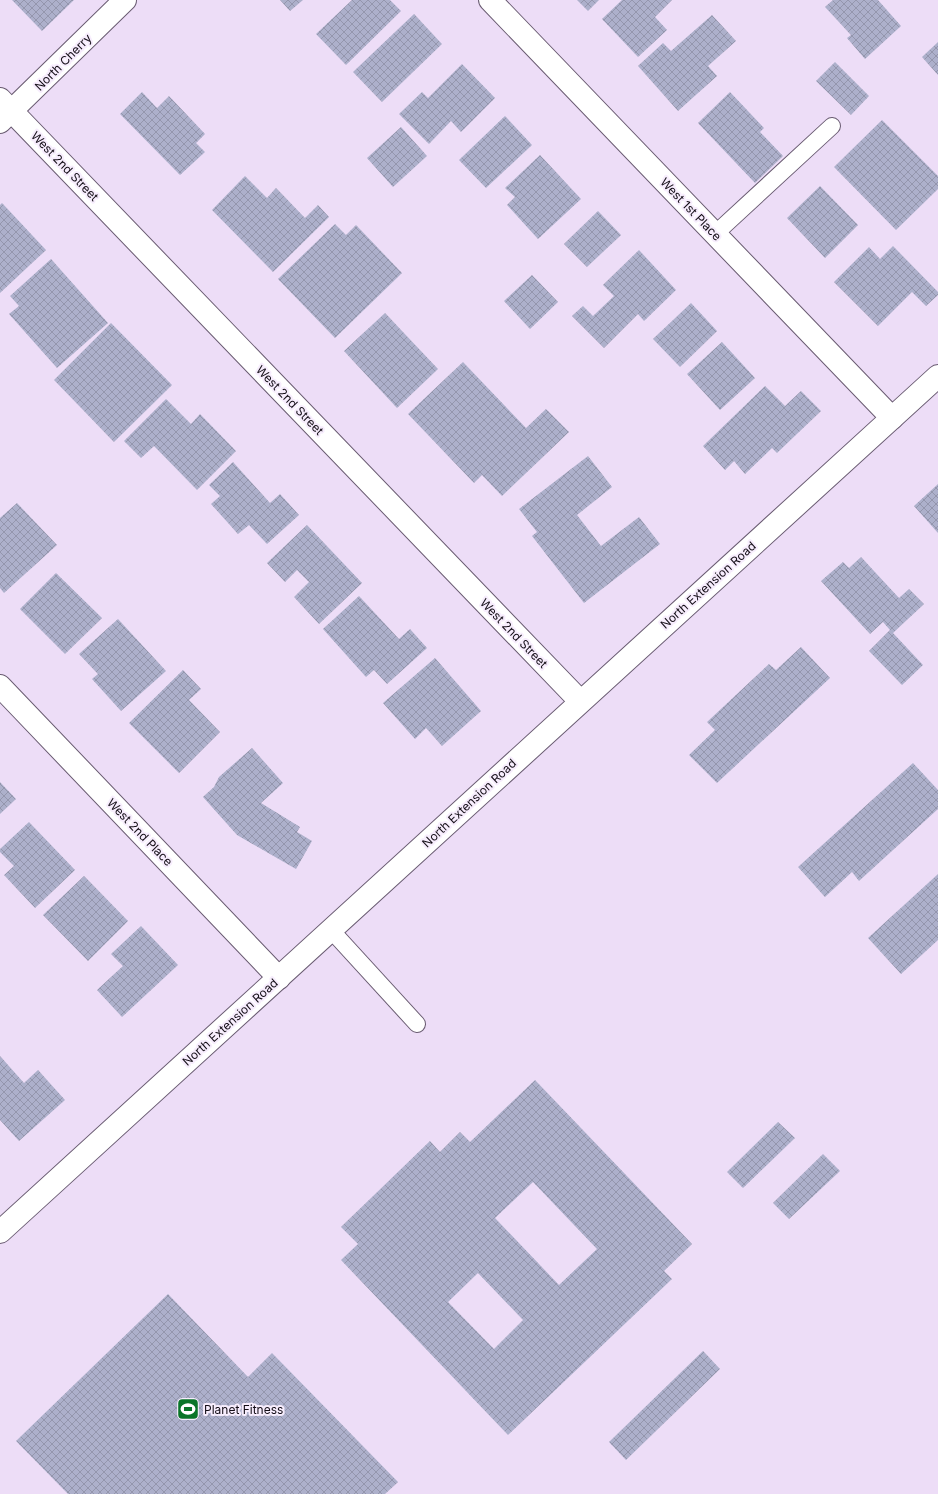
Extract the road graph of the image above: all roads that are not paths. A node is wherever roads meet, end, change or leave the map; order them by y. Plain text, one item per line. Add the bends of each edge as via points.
1 (125, 0) edge
2 (490, 0) edge
3 (4, 111) edge
4 (832, 126) dead end
5 (715, 234) junction
6 (938, 376) edge
7 (892, 418) junction
8 (0, 686) edge
9 (580, 701) junction
10 (331, 930) junction
11 (279, 978) junction
12 (417, 1024) dead end
13 (3, 1223) edge

1 - 3 street, North Cherry
2 - 5 street, West 1st Place
3 - 9 street, West 2nd Street
4 - 5 lane
5 - 7 street, West 1st Place
6 - 7 street, North Extension Road
7 - 9 street, North Extension Road
8 - 11 street, West 2nd Place
9 - 10 street, North Extension Road
10 - 11 street, North Extension Road
10 - 12 lane
11 - 13 street, North Extension Road

